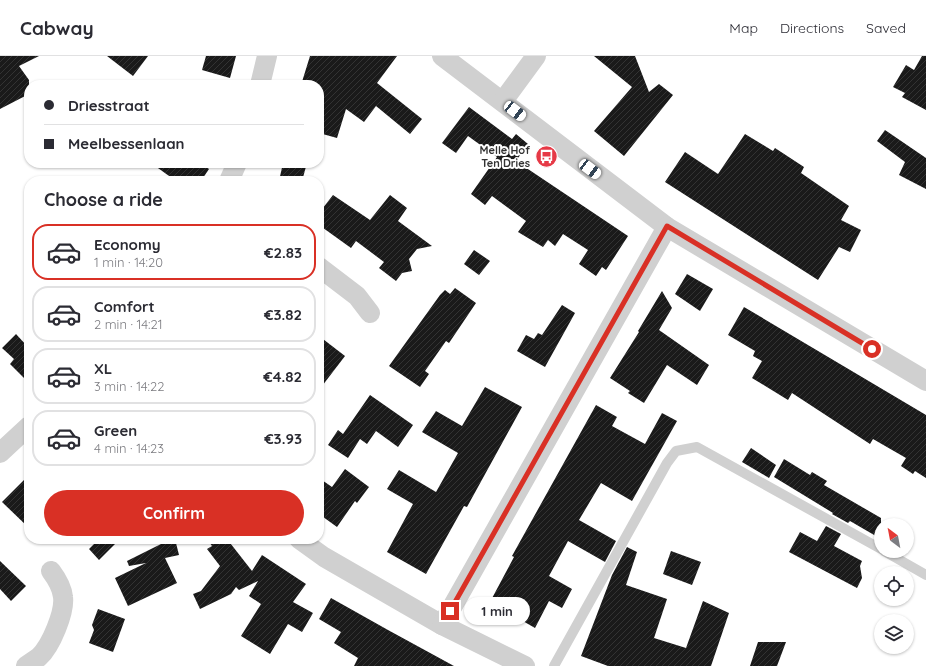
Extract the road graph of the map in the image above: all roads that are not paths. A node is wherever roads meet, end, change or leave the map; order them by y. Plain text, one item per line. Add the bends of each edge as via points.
1 (267, 56) edge
2 (442, 56) edge
3 (536, 56) edge
4 (261, 80) edge
5 (503, 101) junction
6 (667, 226) junction
7 (324, 271) edge
8 (370, 313) dead end
9 (926, 381) edge
10 (24, 431) edge
11 (0, 453) edge
12 (306, 544) edge
13 (874, 546) edge
14 (896, 558) edge
15 (51, 572) dead end
16 (926, 575) edge
17 (442, 625) junction
18 (26, 666) edge
19 (525, 666) edge
20 (554, 666) edge

1 - 4 street
2 - 5 street
3 - 5 street
5 - 6 street
6 - 9 street
6 - 17 street
7 - 8 street via 357,296
10 - 11 street
12 - 17 street
13 - 20 lane via 697,447 676,451
14 - 16 lane
15 - 18 street via 58,581 63,597 61,616 54,635 40,656
17 - 19 street

